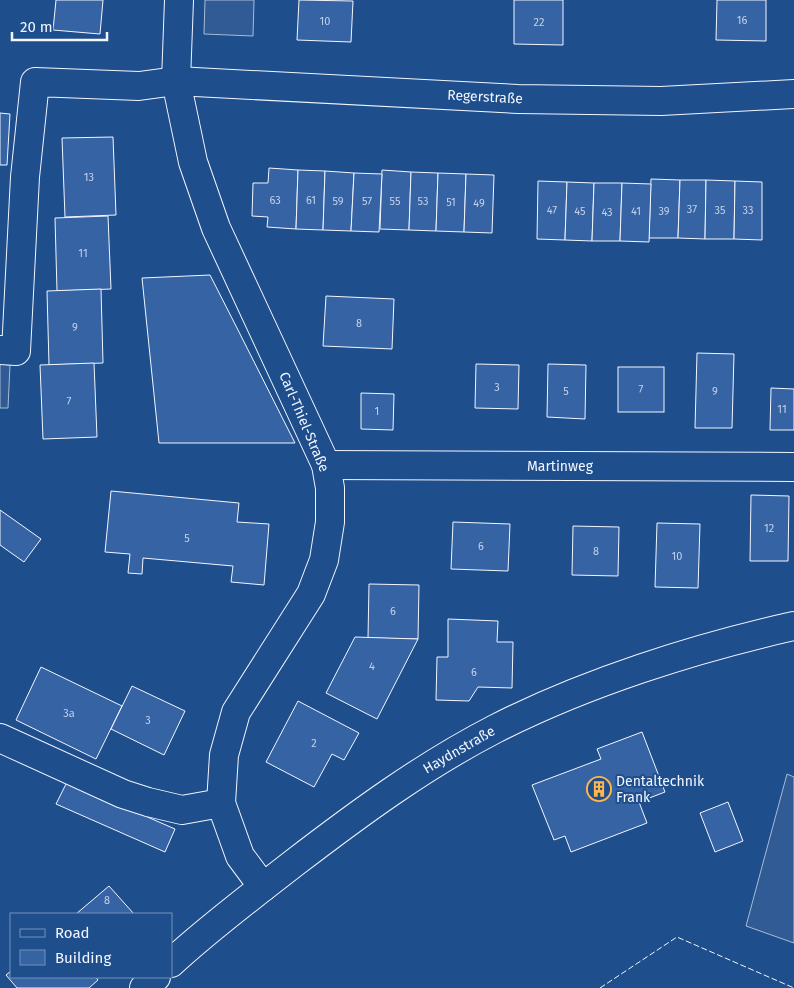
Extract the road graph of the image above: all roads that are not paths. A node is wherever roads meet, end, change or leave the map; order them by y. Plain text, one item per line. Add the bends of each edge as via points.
1 (179, 0) edge
2 (176, 81) junction
3 (794, 94) edge
4 (0, 350) edge
5 (326, 465) junction
6 (794, 467) edge
7 (794, 626) edge
8 (0, 738) edge
9 (221, 803) junction
10 (263, 887) junction
11 (172, 962) edge
12 (155, 978) edge
13 (144, 988) edge

1 - 2 street, Carl-Thiel-Straße
2 - 3 street, Regerstraße via 518,99 661,101
2 - 4 street, Regerstraße via 138,86 35,82 25,177 16,351
2 - 5 street, Carl-Thiel-Straße via 193,162 216,228
5 - 6 street, Martinweg
5 - 9 street, Carl-Thiel-Straße via 330,522 324,560 311,594 236,712 224,755
7 - 10 street, Haydnstraße via 739,638 647,668 560,699 495,729 427,768 349,821
8 - 9 street via 123,794 148,802 182,810
9 - 10 street, Carl-Thiel-Straße via 240,856
10 - 11 street, Haydnstraße
12 - 13 street

